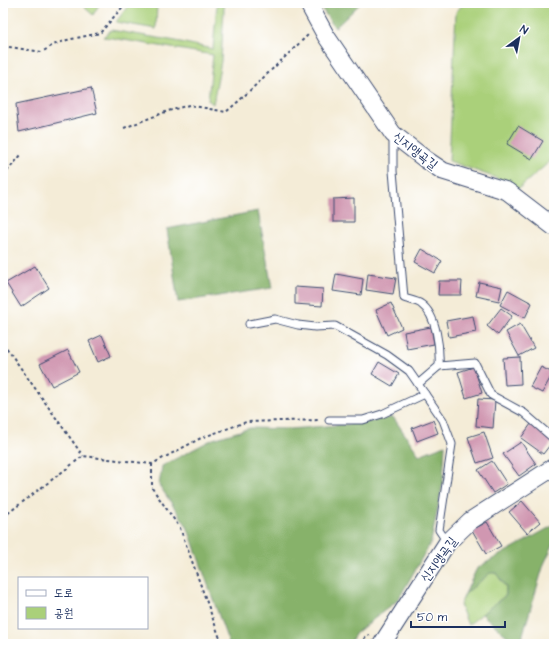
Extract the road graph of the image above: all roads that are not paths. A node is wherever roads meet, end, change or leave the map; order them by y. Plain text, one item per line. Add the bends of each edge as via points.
1 (308, 3) edge
2 (393, 134) junction
3 (554, 227) edge
4 (248, 324) dead end
5 (439, 366) junction
6 (418, 384) junction
7 (425, 394) junction
8 (329, 420) road end
9 (554, 439) edge
10 (554, 467) edge
11 (447, 543) junction
12 (382, 644) edge

1 - 2 street, 신지앵곡길 via 326,36
2 - 3 street, 신지앵곡길 via 442,171 507,191
2 - 5 lane via 393,171 404,298 422,305 434,321 440,352
4 - 6 lane via 276,319 314,328 334,326 387,355 409,371
5 - 6 lane
5 - 9 lane via 475,363 491,395 524,413
6 - 7 lane
7 - 8 lane via 409,403 363,420
7 - 11 lane via 443,420 452,444 439,530
10 - 11 street, 신지앵곡길 via 470,521
11 - 12 street, 신지앵곡길

